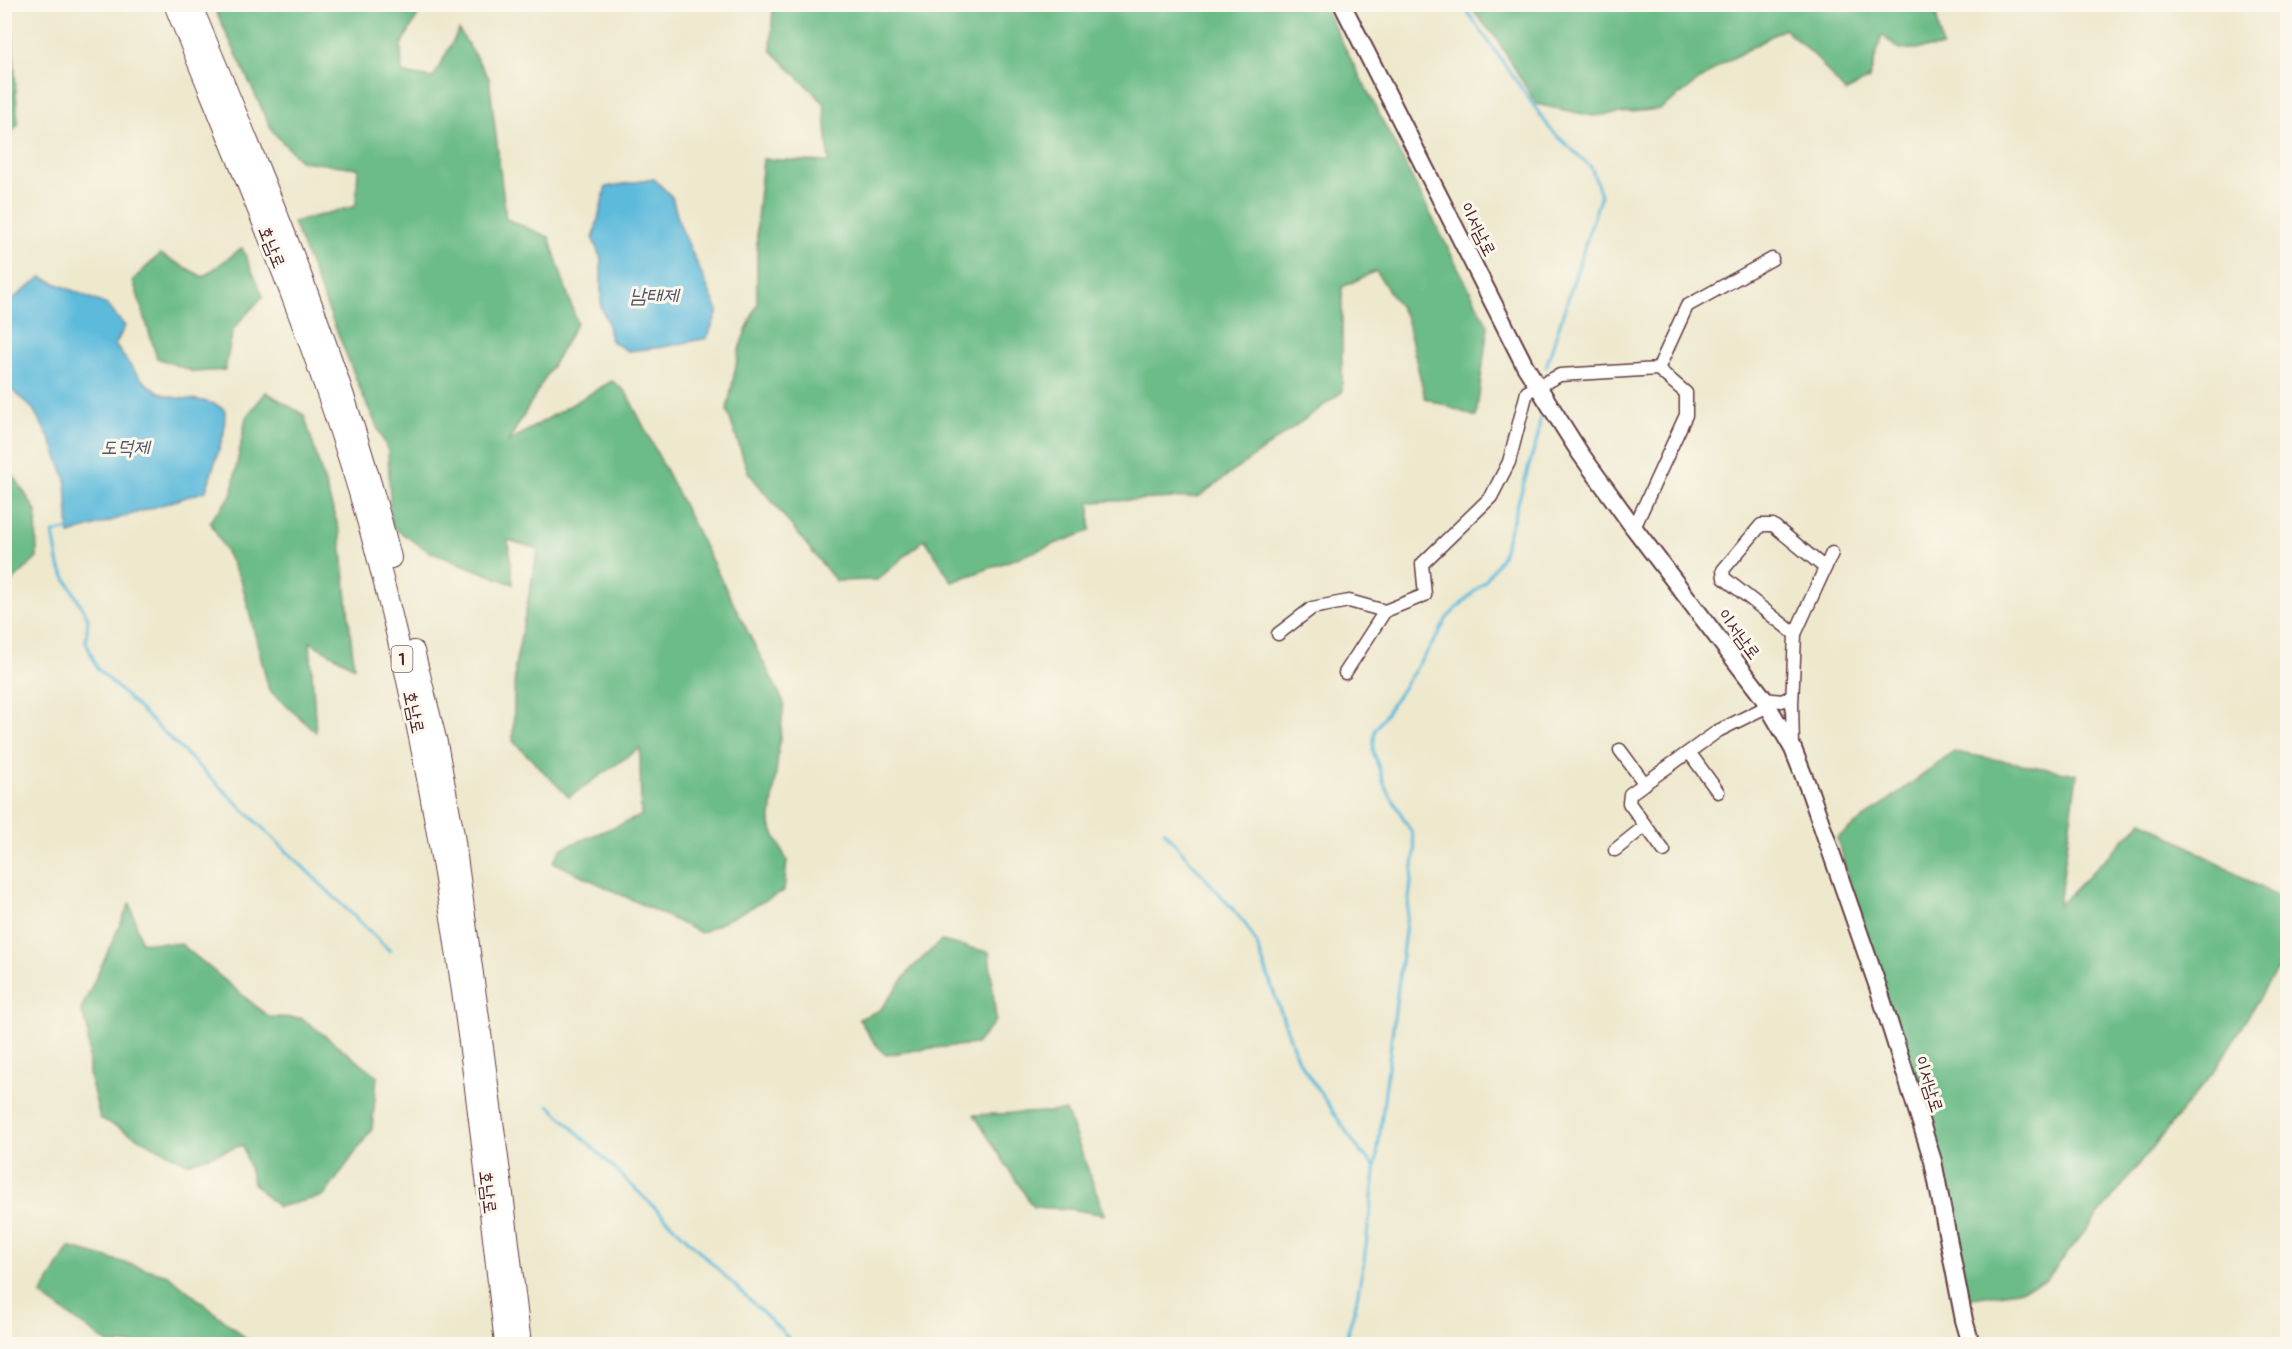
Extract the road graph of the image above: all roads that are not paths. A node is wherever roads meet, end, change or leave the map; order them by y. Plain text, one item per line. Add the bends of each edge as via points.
1 (174, 4) edge
2 (1342, 4) edge
3 (198, 7) edge
4 (1772, 259) dead end
5 (1658, 369) junction
6 (1539, 388) junction
7 (1635, 528) junction
8 (1832, 553) dead end
9 (1825, 568) junction
10 (1385, 611) junction
11 (1278, 634) dead end
12 (1795, 634) junction
13 (1345, 673) dead end
14 (1792, 696) junction
15 (1766, 703) junction
16 (1793, 749) junction
17 (1620, 750) dead end
18 (1689, 752) junction
19 (1645, 784) junction
20 (1718, 792) dead end
21 (1645, 826) junction
22 (1615, 850) dead end
23 (1664, 851) dead end
24 (505, 1344) edge
25 (521, 1344) edge
26 (1971, 1344) edge

1 - 24 highway, 호남로 / 1 via 299,314 367,519 399,643 439,837
2 - 6 main road, 이서남로
3 - 25 highway, 호남로 / 1 via 315,310 358,441 437,742 479,1011
4 - 5 street via 1687,306
5 - 6 street via 1560,375
5 - 7 street via 1686,393 1686,415
6 - 7 main road, 이서남로
6 - 10 street via 1527,392 1509,462 1491,497 1422,564 1425,595
7 - 15 main road, 이서남로
8 - 9 street
9 - 12 street
9 - 12 street via 1773,525 1761,525 1724,570 1724,578
10 - 11 street via 1349,601 1311,608
10 - 13 street
12 - 14 street
14 - 15 street
14 - 16 street
15 - 16 main road, 이서남로
15 - 18 street
16 - 26 main road, 이서남로 via 1877,984 1933,1161
17 - 19 street
18 - 19 street
18 - 20 street
19 - 21 street via 1630,794 1629,803
21 - 22 street
21 - 23 street

